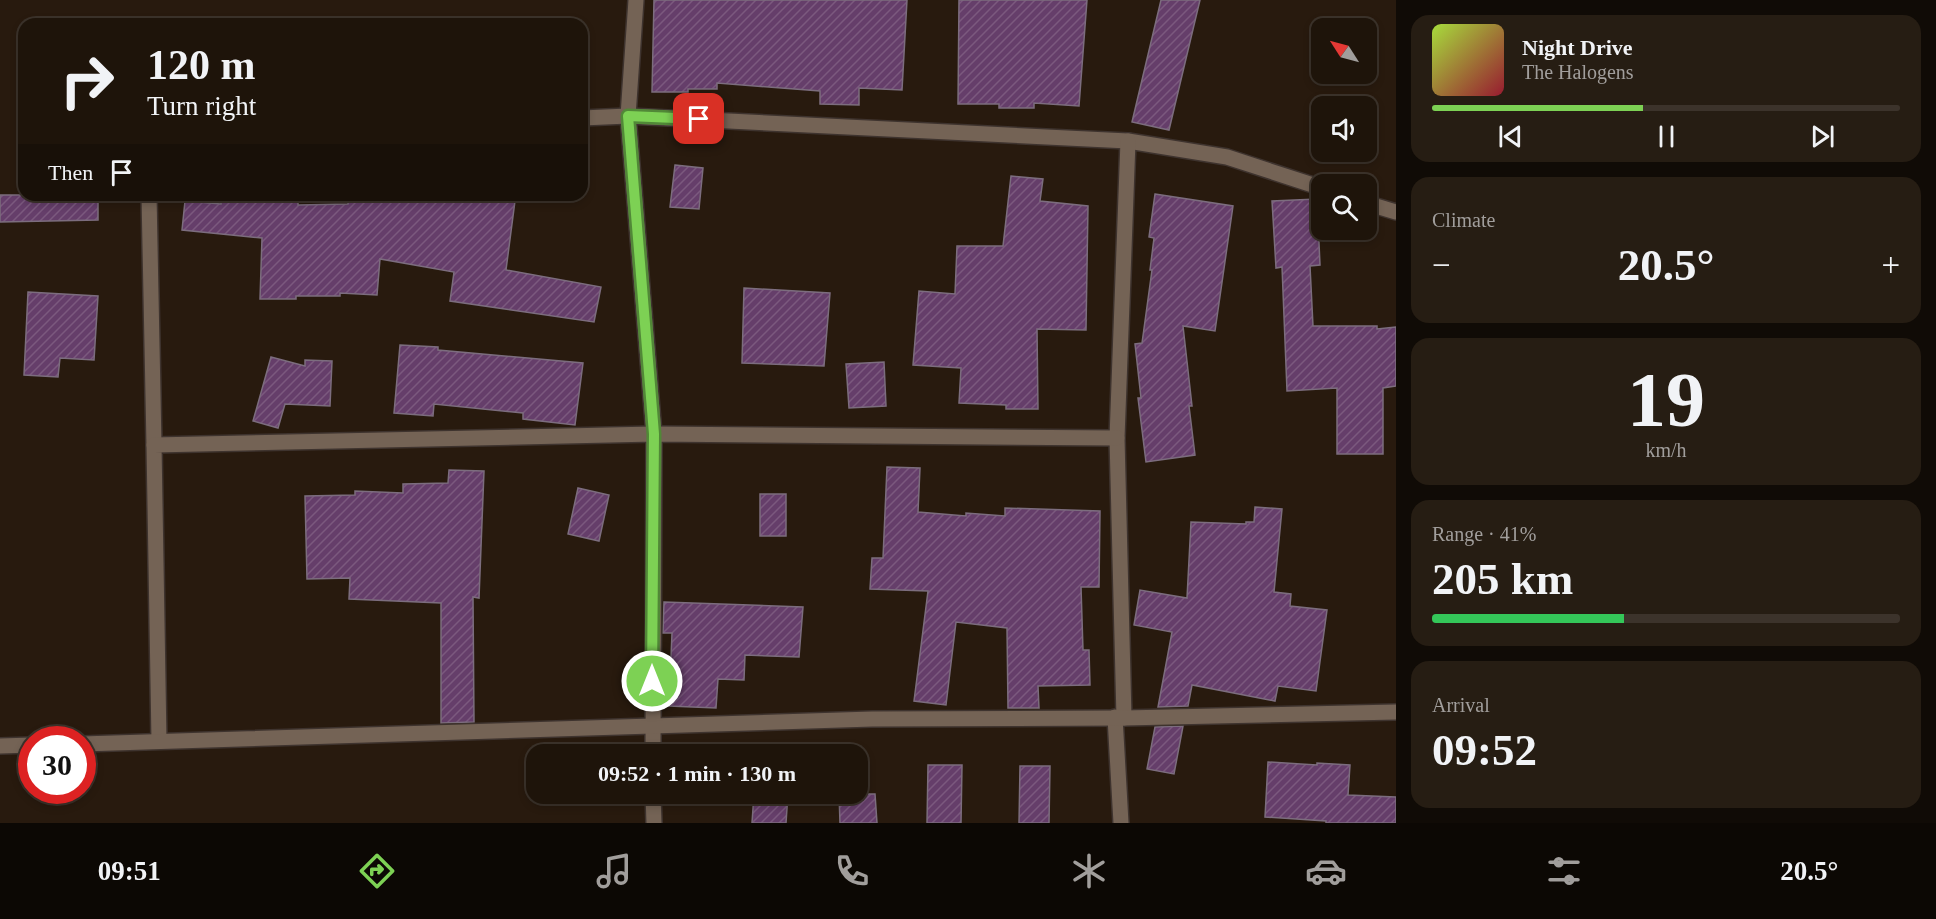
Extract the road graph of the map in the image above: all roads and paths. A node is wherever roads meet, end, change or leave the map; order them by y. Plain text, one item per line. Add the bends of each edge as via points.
1 (636, 0) edge
2 (628, 116) junction
3 (588, 118) edge
4 (1128, 141) junction
5 (1311, 184) edge
6 (149, 201) edge
7 (1377, 206) edge
8 (1396, 212) edge
9 (654, 434) junction
10 (1117, 438) junction
11 (154, 445) junction
12 (1396, 712) edge
13 (1120, 718) junction
14 (652, 725) junction
15 (159, 741) junction
16 (96, 743) edge
17 (653, 744) edge
18 (18, 745) edge
19 (0, 746) edge
20 (653, 804) edge
21 (654, 823) edge
22 (1121, 823) edge

1 - 2 street
2 - 3 street
2 - 4 street
2 - 9 street
4 - 5 street via 1227,157
4 - 10 street
6 - 11 street
7 - 8 street
9 - 10 street
9 - 11 street
9 - 14 street
10 - 13 street
11 - 15 street
12 - 13 street
13 - 14 street via 872,718
13 - 22 street
14 - 15 street
14 - 17 street
15 - 16 street
18 - 19 street
20 - 21 street

